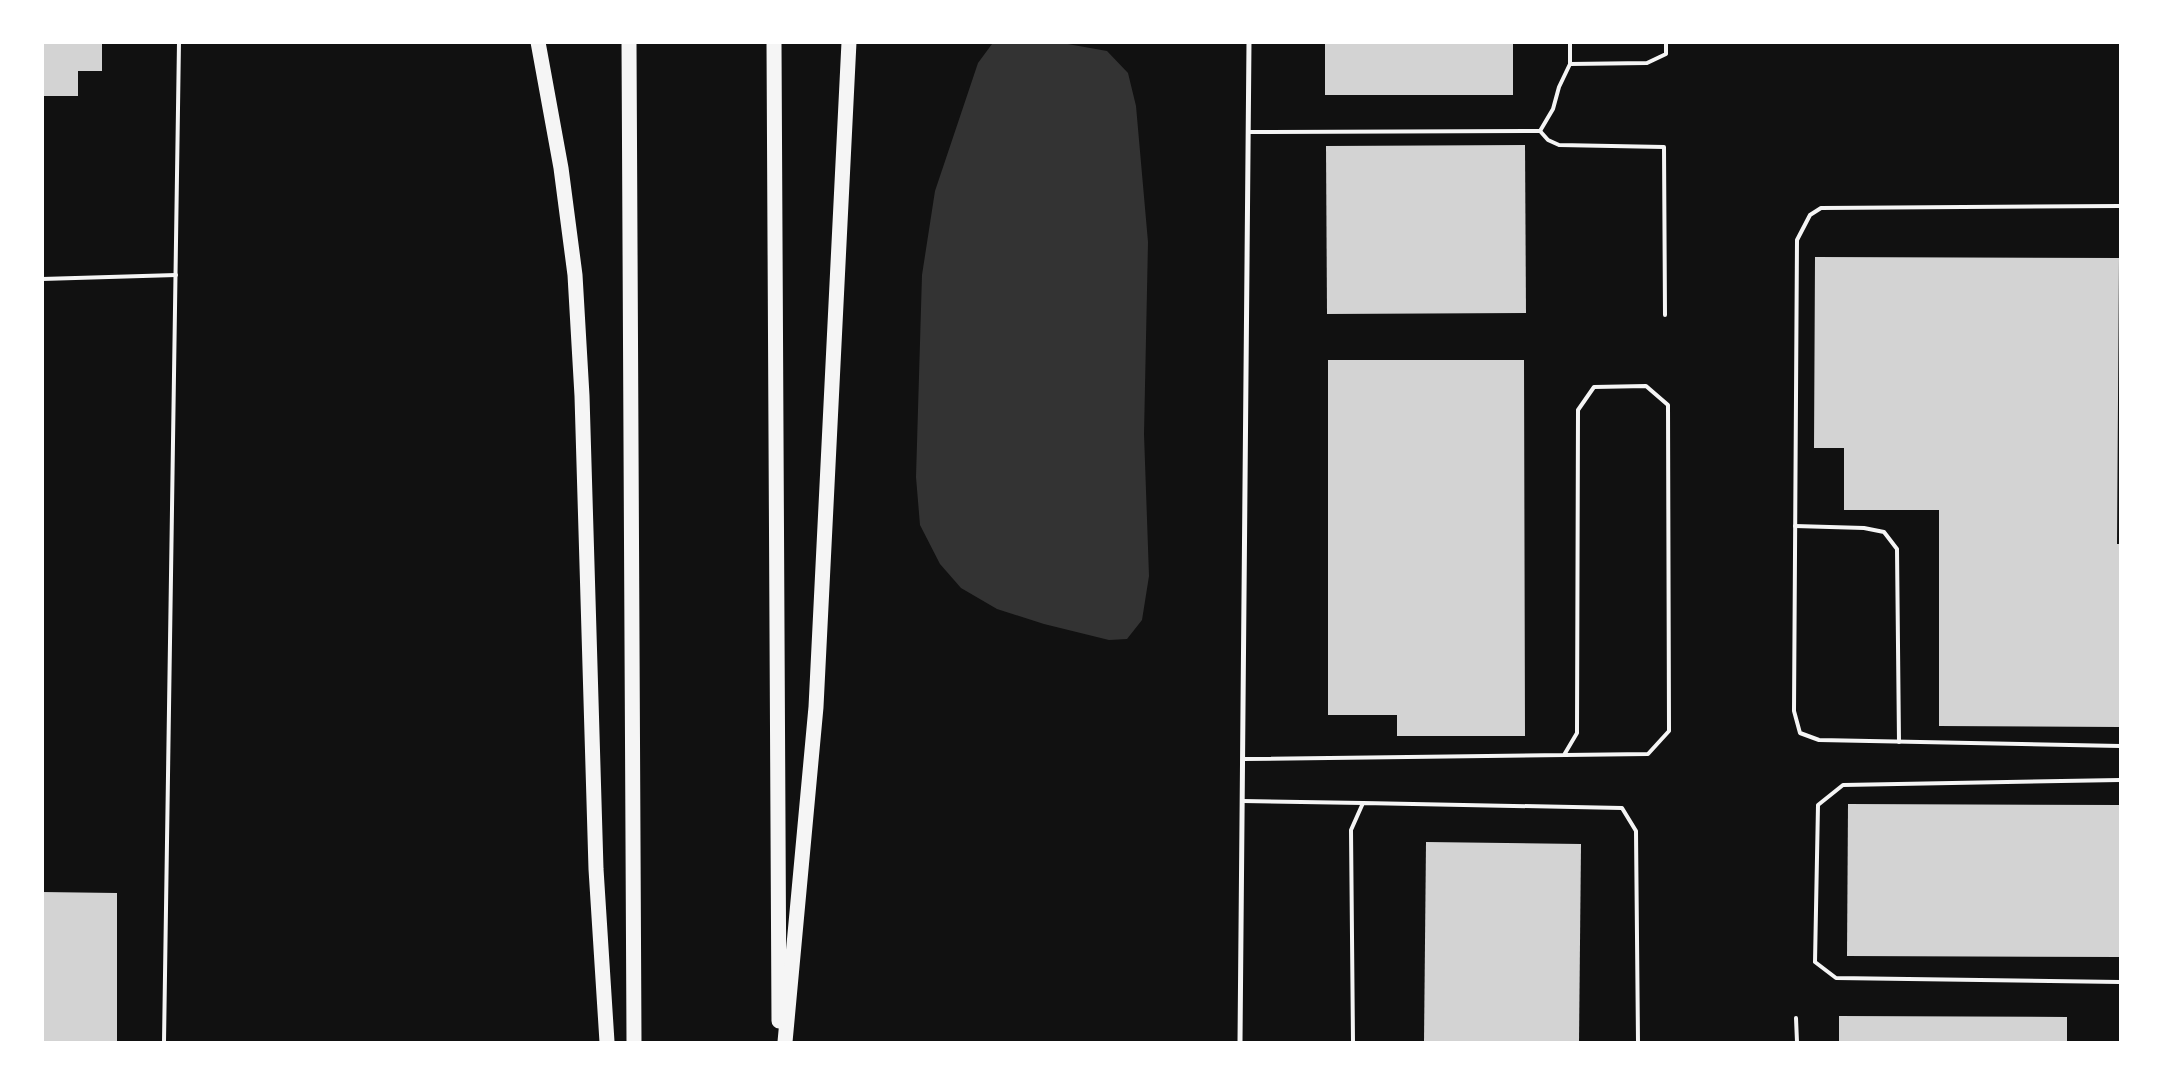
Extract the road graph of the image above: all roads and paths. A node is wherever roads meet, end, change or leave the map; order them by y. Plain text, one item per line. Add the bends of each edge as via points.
1 (179, 42) edge
2 (538, 42) edge
3 (629, 42) edge
4 (774, 42) edge
5 (849, 42) edge
6 (1249, 42) edge
7 (1570, 42) edge
8 (1666, 42) edge
9 (1570, 64) junction
10 (1540, 131) junction
11 (1250, 132) junction
12 (2120, 206) edge
13 (176, 275) junction
14 (42, 279) edge
15 (1664, 315) dead end
16 (1795, 526) junction
17 (1899, 742) junction
18 (2120, 746) edge
19 (1564, 755) junction
20 (1243, 759) junction
21 (2120, 780) edge
22 (1242, 800) junction
23 (1363, 803) junction
24 (2120, 982) edge
25 (1796, 1018) dead end
26 (164, 1042) edge
27 (607, 1042) edge
28 (634, 1042) edge
29 (779, 1042) edge
30 (785, 1042) edge
31 (1240, 1042) edge
32 (1352, 1042) edge
33 (1638, 1042) edge
34 (1796, 1042) edge

1 - 13 lane
2 - 27 highway via 561,168 575,275 582,396 596,869
3 - 28 highway
4 - 29 highway
5 - 30 highway via 816,707
6 - 11 street
7 - 9 lane
8 - 9 lane via 1666,54 1647,63
9 - 10 lane via 1553,109
10 - 11 lane
10 - 15 lane via 1559,145 1664,147
11 - 20 street
12 - 16 lane via 1821,208 1810,215 1797,240
13 - 14 lane
13 - 26 lane
16 - 17 lane via 1864,528 1884,532 1897,549
16 - 17 lane via 1794,711 1800,733 1819,740
17 - 18 lane
19 - 19 lane via 1648,754 1668,732 1668,405 1646,386 1594,387 1578,410 1577,733
19 - 20 lane
20 - 22 street
21 - 24 lane via 1843,785 1818,805 1815,962 1836,978
22 - 23 lane
22 - 31 street
23 - 32 lane via 1351,830
23 - 33 lane via 1622,808 1636,831
25 - 34 lane

